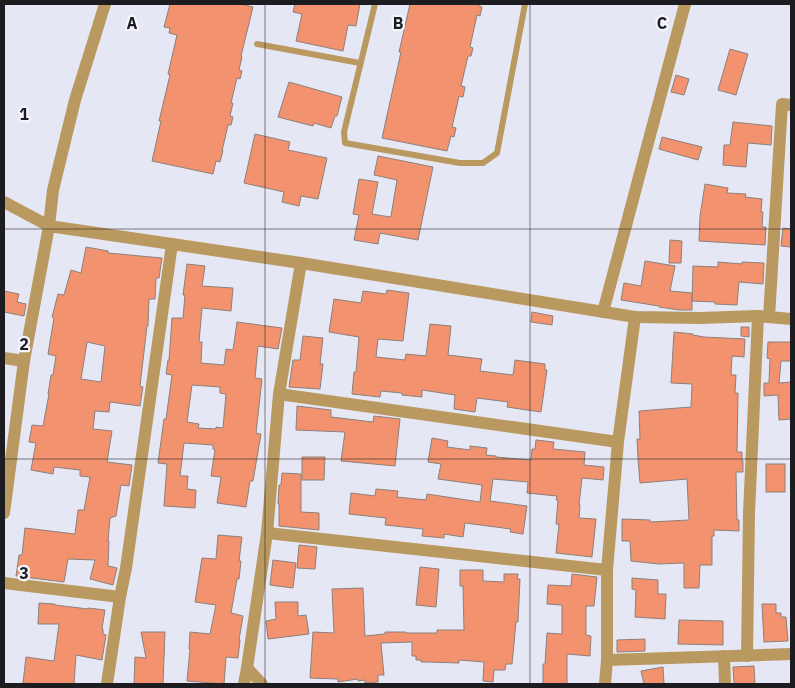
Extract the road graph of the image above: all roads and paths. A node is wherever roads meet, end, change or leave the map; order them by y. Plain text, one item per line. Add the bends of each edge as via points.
1 (105, 4) edge
2 (375, 4) edge
3 (525, 4) edge
4 (685, 4) edge
5 (257, 44) dead end
6 (360, 63) junction
7 (791, 105) edge
8 (4, 202) edge
9 (49, 226) junction
10 (172, 244) junction
11 (301, 263) junction
12 (603, 312) junction
13 (635, 317) junction
14 (764, 317) junction
15 (791, 319) edge
16 (4, 358) edge
17 (24, 361) junction
18 (279, 394) junction
19 (618, 442) junction
20 (4, 513) edge
21 (267, 533) junction
22 (607, 570) junction
23 (4, 583) edge
24 (120, 597) junction
25 (791, 654) edge
26 (724, 656) junction
27 (747, 656) junction
28 (607, 660) junction
29 (248, 668) junction
30 (107, 684) edge
31 (244, 684) edge
32 (262, 684) edge
33 (605, 684) edge
34 (725, 684) edge

1 - 9 street via 75,100 53,190
2 - 6 lane
3 - 6 lane via 497,153 483,163 460,163 345,143 344,132
4 - 12 street
5 - 6 lane
7 - 14 street via 782,104
8 - 9 street
9 - 10 street
9 - 17 street
10 - 11 street
10 - 24 street
11 - 12 street
11 - 18 street
12 - 13 street
13 - 14 street
13 - 19 street
14 - 15 street
14 - 27 street via 749,513
16 - 17 street
17 - 20 street
18 - 19 street
18 - 21 street
19 - 22 street
21 - 22 street
21 - 29 street
22 - 28 street
23 - 24 street
24 - 30 street
25 - 27 street
26 - 27 street
26 - 28 street
26 - 34 street
28 - 33 street
29 - 31 street
29 - 32 street

